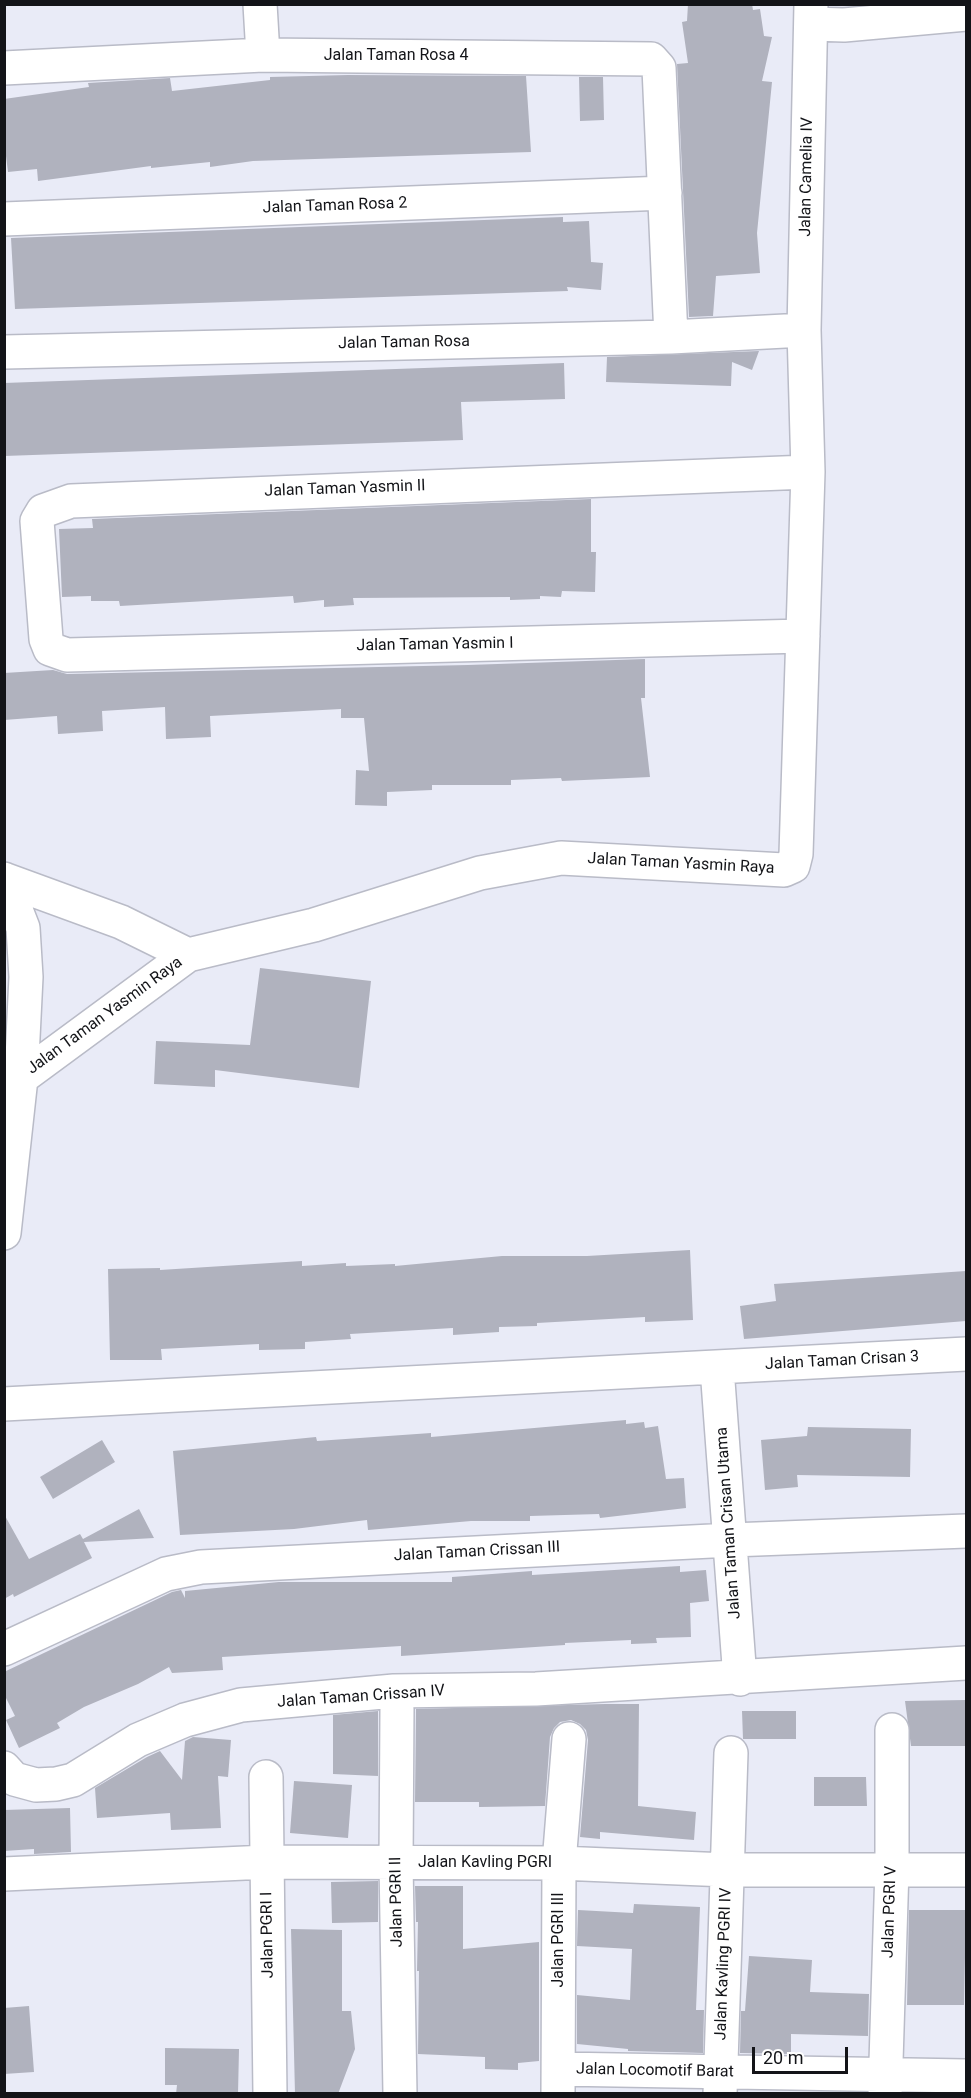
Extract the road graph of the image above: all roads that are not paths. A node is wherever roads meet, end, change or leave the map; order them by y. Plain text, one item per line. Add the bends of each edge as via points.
1 (260, 4) edge
2 (811, 14) edge
3 (966, 14) edge
4 (843, 15) edge
5 (263, 55) junction
6 (4, 68) edge
7 (665, 193) junction
8 (4, 219) edge
9 (804, 330) junction
10 (671, 337) junction
11 (5, 352) edge
12 (808, 472) junction
13 (803, 636) junction
14 (67, 655) joint
15 (5, 879) edge
16 (188, 955) junction
17 (21, 1078) junction
18 (4, 1233) edge
19 (966, 1354) edge
20 (717, 1368) junction
21 (4, 1404) edge
22 (966, 1531) edge
23 (730, 1540) junction
24 (4, 1649) edge
25 (966, 1663) edge
26 (740, 1679) junction
27 (397, 1710) dead end
28 (892, 1731) dead end
29 (569, 1739) dead end
30 (731, 1753) dead end
31 (266, 1776) dead end
32 (8, 1777) edge
33 (267, 1862) junction
34 (396, 1863) junction
35 (559, 1863) junction
36 (892, 1868) junction
37 (727, 1870) junction
38 (966, 1870) edge
39 (4, 1874) edge
40 (966, 2076) edge
41 (558, 2081) edge
42 (720, 2083) edge
43 (885, 2084) edge
44 (270, 2094) edge
45 (400, 2094) edge

1 - 5 street
2 - 4 street, Jalan Camelia IV
2 - 9 street, Jalan Camelia IV
3 - 4 street, Jalan Camelia IV
5 - 6 street, Jalan Taman Rosa 4
5 - 7 street, Jalan Taman Rosa 4 via 651,59 659,68
7 - 8 street, Jalan Taman Rosa 2
7 - 10 street, Jalan Taman Rosa 4
9 - 10 street, Jalan Taman Rosa
9 - 12 street, Jalan Taman Yasmin Raya
10 - 11 street, Jalan Taman Rosa
12 - 13 street, Jalan Taman Yasmin Raya
12 - 14 street, Jalan Taman Yasmin II via 71,501 43,512 38,521 46,639 50,649
13 - 14 street, Jalan Taman Yasmin I
13 - 16 street, Jalan Taman Yasmin Raya via 793,866 784,870 561,858 480,873 314,926
15 - 16 street, Jalan Taman Yasmin Raya via 121,922
15 - 17 street via 23,928 26,977
16 - 17 street, Jalan Taman Yasmin Raya
17 - 18 street
19 - 20 street, Jalan Taman Crisan 3
20 - 21 street, Jalan Taman Crisan 3
20 - 23 street, Jalan Taman Crisan Utama
22 - 23 street, Jalan Taman Crissan III
23 - 24 street, Jalan Taman Crissan III via 201,1567 165,1574
23 - 26 street, Jalan Taman Crisan Utama
25 - 26 street, Jalan Taman Crissan IV
26 - 32 street, Jalan Taman Crissan IV via 394,1691 241,1705 185,1720 138,1740 74,1780 36,1785
27 - 34 street, Jalan PGRI II
28 - 36 street, Jalan PGRI V
29 - 35 street, Jalan PGRI III
30 - 37 street, Jalan Kavling PGRI IV
31 - 33 street, Jalan PGRI I
33 - 34 street, Jalan Kavling PGRI
33 - 39 street, Jalan Kavling PGRI
33 - 44 street, Jalan PGRI I
34 - 35 street, Jalan Kavling PGRI
34 - 45 street, Jalan PGRI II
35 - 37 street, Jalan Kavling PGRI
35 - 41 street, Jalan PGRI III
36 - 37 street, Jalan Kavling PGRI
36 - 38 street, Jalan Kavling PGRI
36 - 43 street, Jalan PGRI V
37 - 42 street, Jalan Kavling PGRI IV
40 - 43 street, Jalan Locomotif Barat
41 - 42 street, Jalan Locomotif Barat
42 - 43 street, Jalan Locomotif Barat

